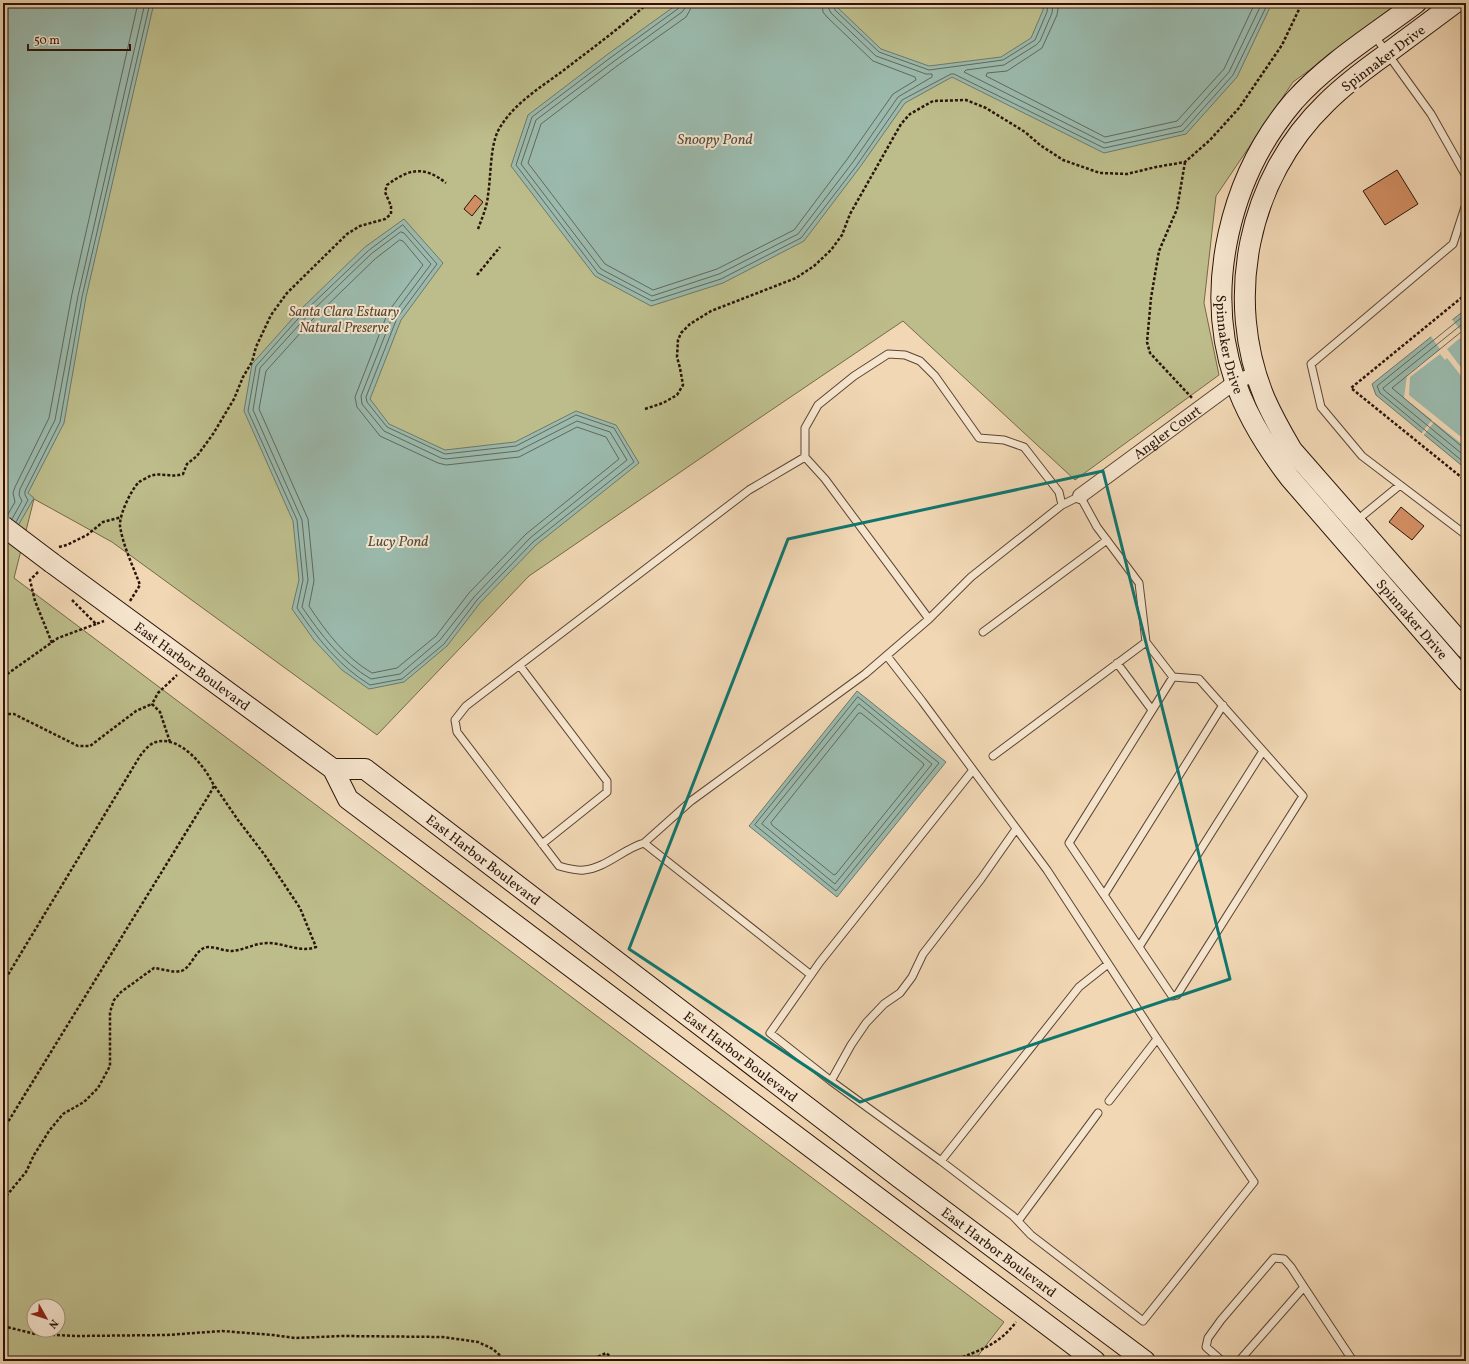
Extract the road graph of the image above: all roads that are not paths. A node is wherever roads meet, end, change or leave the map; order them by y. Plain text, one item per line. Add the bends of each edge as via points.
1 (1416, 3) edge
2 (1455, 3) edge
3 (1374, 34) junction
4 (1387, 53) junction
5 (1466, 176) edge
6 (1466, 204) edge
7 (1256, 374) junction
8 (1235, 382) junction
9 (805, 457) junction
10 (1400, 485) junction
11 (1080, 496) junction
12 (1062, 505) junction
13 (3, 526) edge
14 (1347, 528) junction
15 (1466, 535) edge
16 (1107, 540) junction
17 (929, 619) junction
18 (983, 632) dead end
19 (1146, 642) junction
20 (1466, 649) edge
21 (887, 656) junction
22 (1117, 663) junction
23 (520, 666) junction
24 (1173, 677) junction
25 (1466, 681) edge
26 (1223, 705) junction
27 (1152, 710) junction
28 (1263, 751) junction
29 (993, 756) dead end
30 (333, 769) junction
31 (973, 770) junction
32 (1016, 829) junction
33 (644, 843) junction
34 (542, 844) junction
35 (1104, 895) junction
36 (1140, 947) junction
37 (1108, 964) junction
38 (811, 975) junction
39 (1157, 1039) junction
40 (831, 1081) junction
41 (1109, 1101) dead end
42 (1098, 1113) dead end
43 (941, 1161) junction
44 (1018, 1221) junction
45 (1304, 1287) junction
46 (1094, 1361) edge
47 (1144, 1361) edge
48 (1222, 1361) edge
49 (1239, 1361) edge
50 (1353, 1361) edge

1 - 3 main road, Spinnaker Drive
2 - 4 main road, Spinnaker Drive
3 - 4 lane
3 - 8 main road, Spinnaker Drive via 1309,86 1294,102 1264,143 1243,185 1228,234 1222,290 1222,316
4 - 5 lane via 1431,114
4 - 7 main road, Spinnaker Drive via 1326,102 1312,117 1283,156 1264,195 1251,238 1244,288 1248,337
6 - 10 lane via 1453,244 1311,364 1321,407 1362,456
7 - 8 street, Angler Court
7 - 14 main road, Spinnaker Drive via 1275,420 1292,450
8 - 11 street, Angler Court
8 - 14 main road, Spinnaker Drive via 1257,431 1290,478
9 - 12 lane via 805,428 818,405 854,376 888,354 905,355 920,361 935,376 979,438 1004,440 1024,447 1059,492
9 - 17 lane via 825,479
9 - 23 lane via 749,490
10 - 14 lane
10 - 15 lane
11 - 12 lane
11 - 16 lane
12 - 17 lane via 971,578
13 - 30 main road, East Harbor Boulevard, bridge
14 - 20 main road, Spinnaker Drive
14 - 25 main road, Spinnaker Drive
16 - 18 lane
16 - 19 lane via 1139,583
17 - 21 lane
19 - 22 lane
19 - 24 lane
21 - 31 lane
21 - 33 lane via 691,801
22 - 27 lane
22 - 29 lane
23 - 34 lane via 466,706 455,720 457,732
23 - 34 lane via 607,781 607,792
24 - 26 lane via 1200,679
24 - 27 lane
26 - 28 lane
26 - 35 lane
27 - 35 lane via 1069,843
28 - 36 lane
28 - 36 lane via 1303,796 1177,995 1172,996
30 - 46 main road, East Harbor Boulevard via 348,799
30 - 47 main road, East Harbor Boulevard via 366,769 900,1178
31 - 32 lane
31 - 38 lane
32 - 37 lane via 1047,870
32 - 40 lane via 923,954 912,977 900,993 884,1004 866,1023
33 - 34 lane via 600,866 583,870 559,866
33 - 38 lane
35 - 36 lane
37 - 39 lane
37 - 43 lane via 1079,987
38 - 40 lane via 770,1033
39 - 41 lane
39 - 44 lane via 1254,1182 1143,1321 1031,1234
40 - 43 lane
42 - 44 lane
43 - 44 lane
45 - 48 lane via 1284,1259 1274,1258 1208,1338 1206,1347
45 - 49 lane
45 - 50 lane

